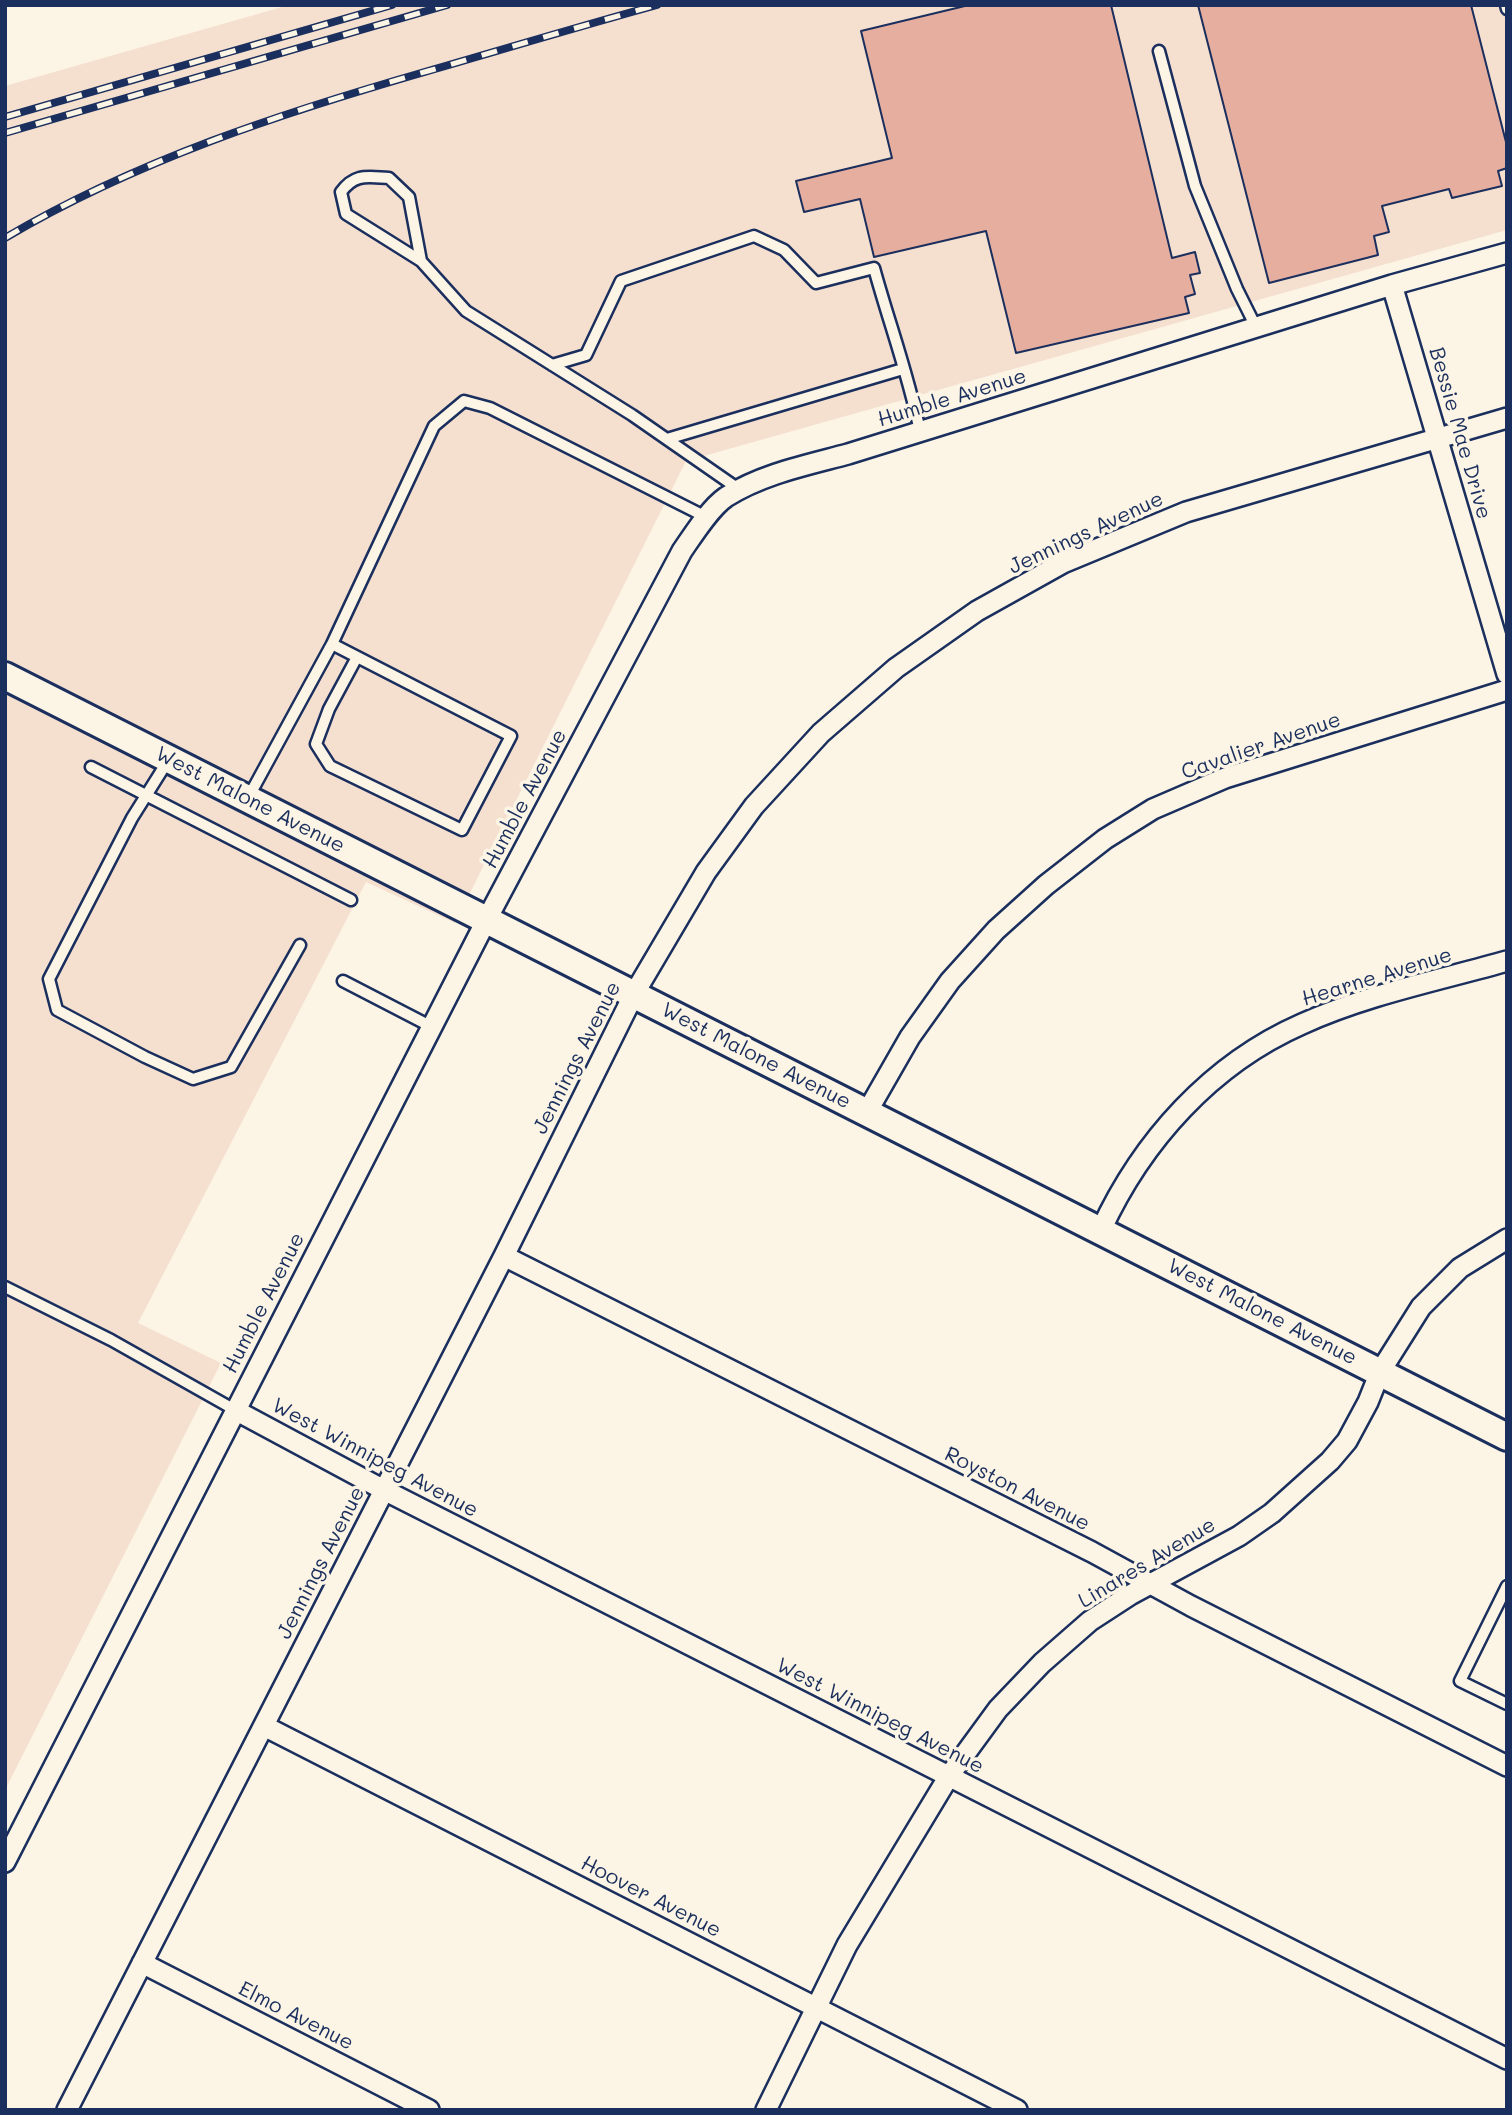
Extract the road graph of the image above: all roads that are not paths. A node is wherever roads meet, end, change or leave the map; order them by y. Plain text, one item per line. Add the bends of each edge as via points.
1 (1159, 51) dead end
2 (1507, 253) edge
3 (421, 261) junction
4 (1392, 285) junction
5 (1256, 327) junction
6 (552, 365) junction
7 (903, 369) junction
8 (1507, 418) edge
9 (920, 432) junction
10 (667, 439) junction
11 (1438, 439) junction
12 (740, 491) junction
13 (707, 517) junction
14 (332, 644) junction
15 (358, 657) junction
16 (1507, 674) edge
17 (5, 676) edge
18 (1507, 690) edge
19 (169, 758) junction
20 (91, 767) dead end
21 (146, 795) junction
22 (248, 798) junction
23 (351, 900) dead end
24 (487, 919) junction
25 (300, 945) dead end
26 (1507, 961) edge
27 (343, 981) dead end
28 (634, 994) junction
29 (432, 1027) junction
30 (867, 1112) junction
31 (1101, 1230) junction
32 (1507, 1239) edge
33 (504, 1256) junction
34 (5, 1287) edge
35 (1380, 1372) junction
36 (235, 1410) junction
37 (1507, 1437) edge
38 (384, 1490) junction
39 (1152, 1583) junction
40 (1507, 1586) edge
41 (1507, 1704) edge
42 (264, 1726) junction
43 (1507, 1766) edge
44 (949, 1776) junction
45 (5, 1862) edge
46 (142, 1963) junction
47 (816, 2007) junction
48 (1507, 2059) edge
49 (67, 2110) edge
50 (429, 2110) edge
51 (766, 2110) edge
52 (1017, 2110) edge

1 - 5 lane via 1195,186
2 - 4 street, Humble Avenue
3 - 3 lane via 409,197 389,178 349,181 341,192 346,214
3 - 6 lane via 466,310
4 - 5 street, Humble Avenue
4 - 11 street, Bessie Mae Drive
5 - 9 street, Humble Avenue
6 - 7 lane via 586,355 621,281 754,236 784,250 816,283 874,268
6 - 10 lane
7 - 9 lane
7 - 10 lane
8 - 11 street, Jennings Avenue
9 - 12 street, Humble Avenue via 775,474
10 - 12 lane
11 - 16 street, Bessie Mae Drive
11 - 28 street, Jennings Avenue via 1186,512 1063,563 977,611 877,684 821,733 754,806 706,872
12 - 13 street, Humble Avenue via 724,498
13 - 14 lane via 490,408 464,401 434,426
13 - 24 street, Humble Avenue via 682,551
14 - 15 lane
14 - 22 lane
15 - 15 lane via 511,736 463,830 330,766 316,744 329,709
17 - 19 street, West Malone Avenue
18 - 30 street, Cavalier Avenue via 1225,778 1153,809 1105,839 996,930 950,981 910,1037
19 - 21 lane
19 - 22 street, West Malone Avenue
20 - 21 lane
21 - 23 lane
21 - 25 lane via 49,979 57,1010 193,1079 231,1067
22 - 24 street, West Malone Avenue
24 - 28 street, West Malone Avenue
24 - 29 street, Humble Avenue
26 - 31 street, Hearne Avenue via 1330,1013 1256,1048 1166,1125 1140,1160
27 - 29 lane
28 - 30 street, West Malone Avenue
28 - 33 street, Jennings Avenue
29 - 36 street, Humble Avenue
30 - 31 street, West Malone Avenue
31 - 35 street, West Malone Avenue
32 - 35 street, Linares Avenue via 1440,1286 1410,1321
33 - 38 street, Jennings Avenue
33 - 39 street, Royston Avenue
34 - 36 lane
35 - 37 street, West Malone Avenue
35 - 39 street, Linares Avenue via 1362,1412 1331,1461 1239,1536
36 - 38 street, West Winnipeg Avenue
36 - 45 street, Humble Avenue
38 - 42 street, Jennings Avenue
38 - 44 street, West Winnipeg Avenue
39 - 43 street, Royston Avenue
39 - 44 street, Linares Avenue via 1090,1621 1042,1663 998,1709
40 - 41 lane via 1460,1681
42 - 46 street, Jennings Avenue
42 - 47 street, Hoover Avenue
44 - 47 street, Linares Avenue via 847,1945
44 - 48 street, West Winnipeg Avenue
46 - 49 street, Jennings Avenue
46 - 50 street, Elmo Avenue
47 - 51 street, Linares Avenue
47 - 52 street, Hoover Avenue

